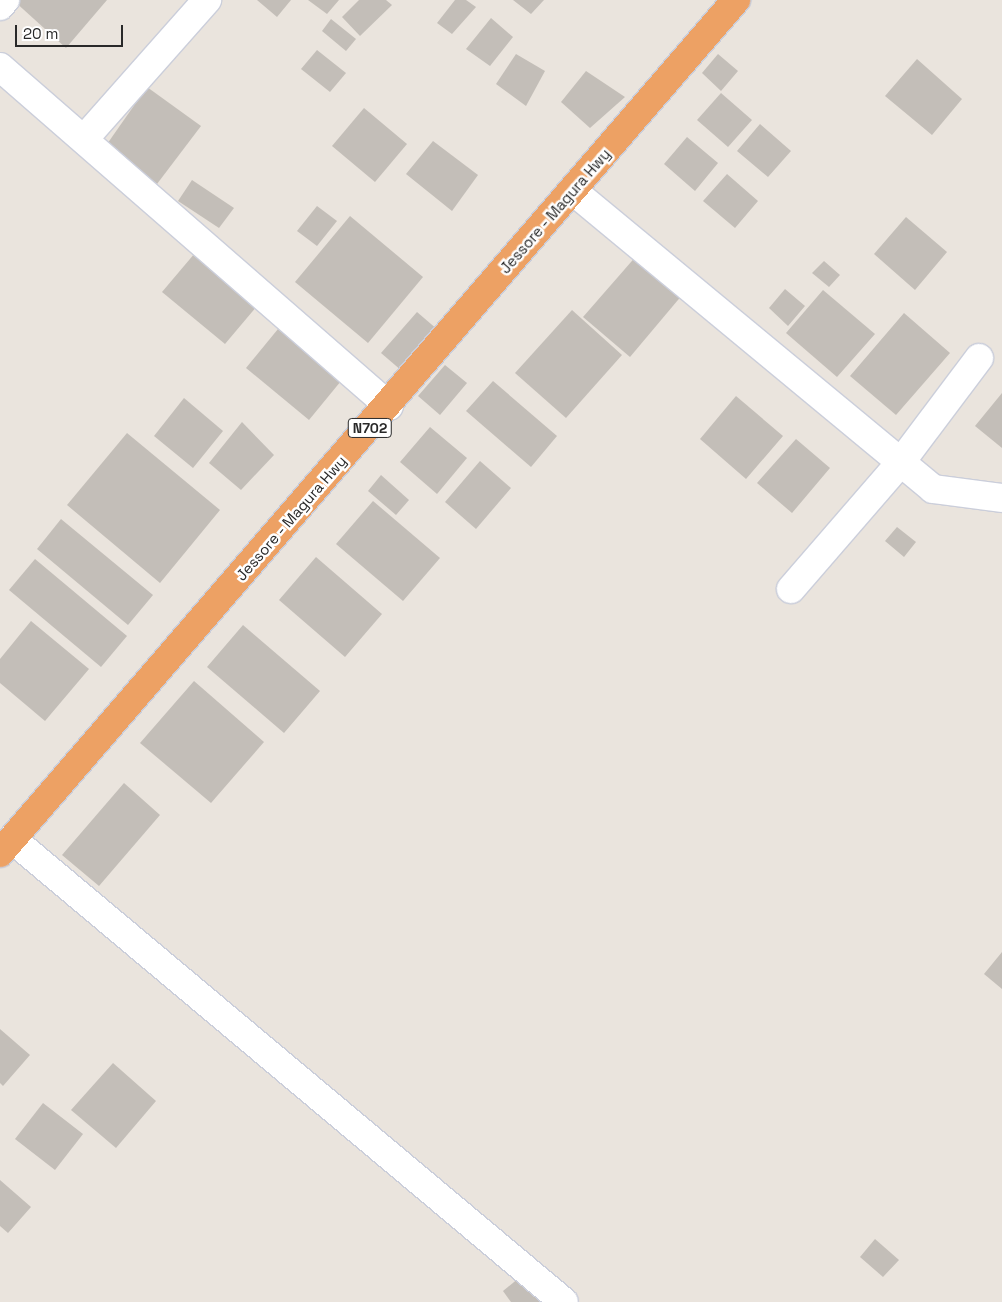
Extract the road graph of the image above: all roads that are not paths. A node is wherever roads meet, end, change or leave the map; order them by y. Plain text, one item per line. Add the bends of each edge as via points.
1 (4, 0) edge
2 (207, 0) edge
3 (736, 0) edge
4 (0, 6) edge
5 (0, 67) edge
6 (84, 139) junction
7 (573, 191) junction
8 (979, 358) dead end
9 (389, 406) junction
10 (901, 462) junction
11 (1002, 498) edge
12 (791, 589) dead end
13 (6, 846) edge
14 (564, 1302) edge

1 - 4 street
2 - 6 street
3 - 7 highway, Jessore - Magura Hwy / N702
5 - 6 street
6 - 9 street
7 - 9 highway, Jessore - Magura Hwy / N702
7 - 10 street
8 - 10 street
9 - 13 highway, Jessore - Magura Hwy / N702
10 - 11 street via 933,489
10 - 12 street
13 - 14 street

